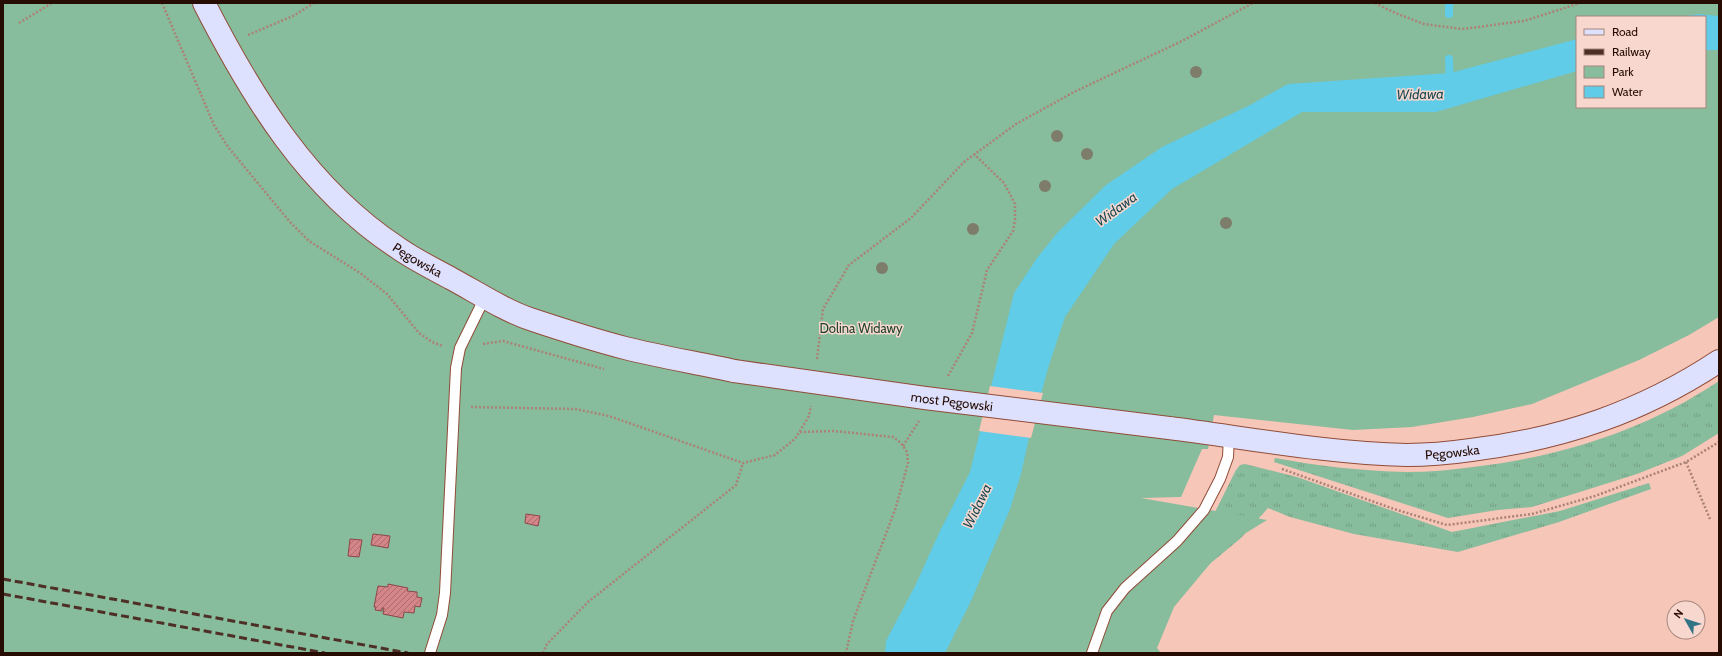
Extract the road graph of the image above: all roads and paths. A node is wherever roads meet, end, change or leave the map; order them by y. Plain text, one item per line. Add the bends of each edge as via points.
1 (52, 3) edge
2 (162, 3) edge
3 (204, 3) edge
4 (314, 3) edge
5 (1254, 3) edge
6 (1375, 3) edge
7 (1580, 3) edge
8 (19, 24) dead end
9 (226, 45) junction
10 (974, 154) junction
11 (848, 265) dead end
12 (485, 297) junction
13 (460, 348) junction
14 (1719, 361) edge
15 (734, 371) joint
16 (945, 381) dead end
17 (455, 407) junction
18 (920, 420) dead end
19 (1169, 428) joint
20 (800, 432) dead end
21 (1229, 436) junction
22 (1719, 442) edge
23 (903, 446) junction
24 (1686, 462) junction
25 (1279, 468) dead end
26 (1710, 519) dead end
27 (430, 653) edge
28 (543, 653) edge
29 (846, 653) edge
30 (1092, 653) edge

1 - 8 path
2 - 13 path via 214,125 228,147 290,222 309,241 360,273 387,294 419,333 432,342 450,349
3 - 9 main road, Pęgowska
4 - 9 path via 293,16
5 - 10 path via 1174,45 1068,95 1016,124
6 - 7 path via 1424,24 1462,29 1524,22
9 - 12 main road, Pęgowska via 286,141 329,190 360,219 398,248
10 - 11 path via 911,218
10 - 16 path via 1004,183 1015,204 1015,220 1013,231 987,270 972,333
12 - 13 lane
12 - 15 main road, Pęgowska via 532,320 624,348
13 - 17 lane via 456,368
14 - 21 main road, Pęgowska via 1692,379 1622,413 1544,438 1498,447 1408,455 1321,448
15 - 19 main road, most Pęgowski, bridge
17 - 27 lane via 445,593 442,616
17 - 28 path via 576,408 609,416 743,463 736,485 588,602 548,644
18 - 23 path
19 - 21 main road, Pęgowska
20 - 23 path via 834,431 893,437
21 - 30 lane via 1228,457 1204,510 1177,542 1125,588 1107,611
22 - 24 path
23 - 29 path via 907,452 906,471 896,507 853,621
24 - 25 path via 1595,496 1532,514 1447,525
24 - 26 path

